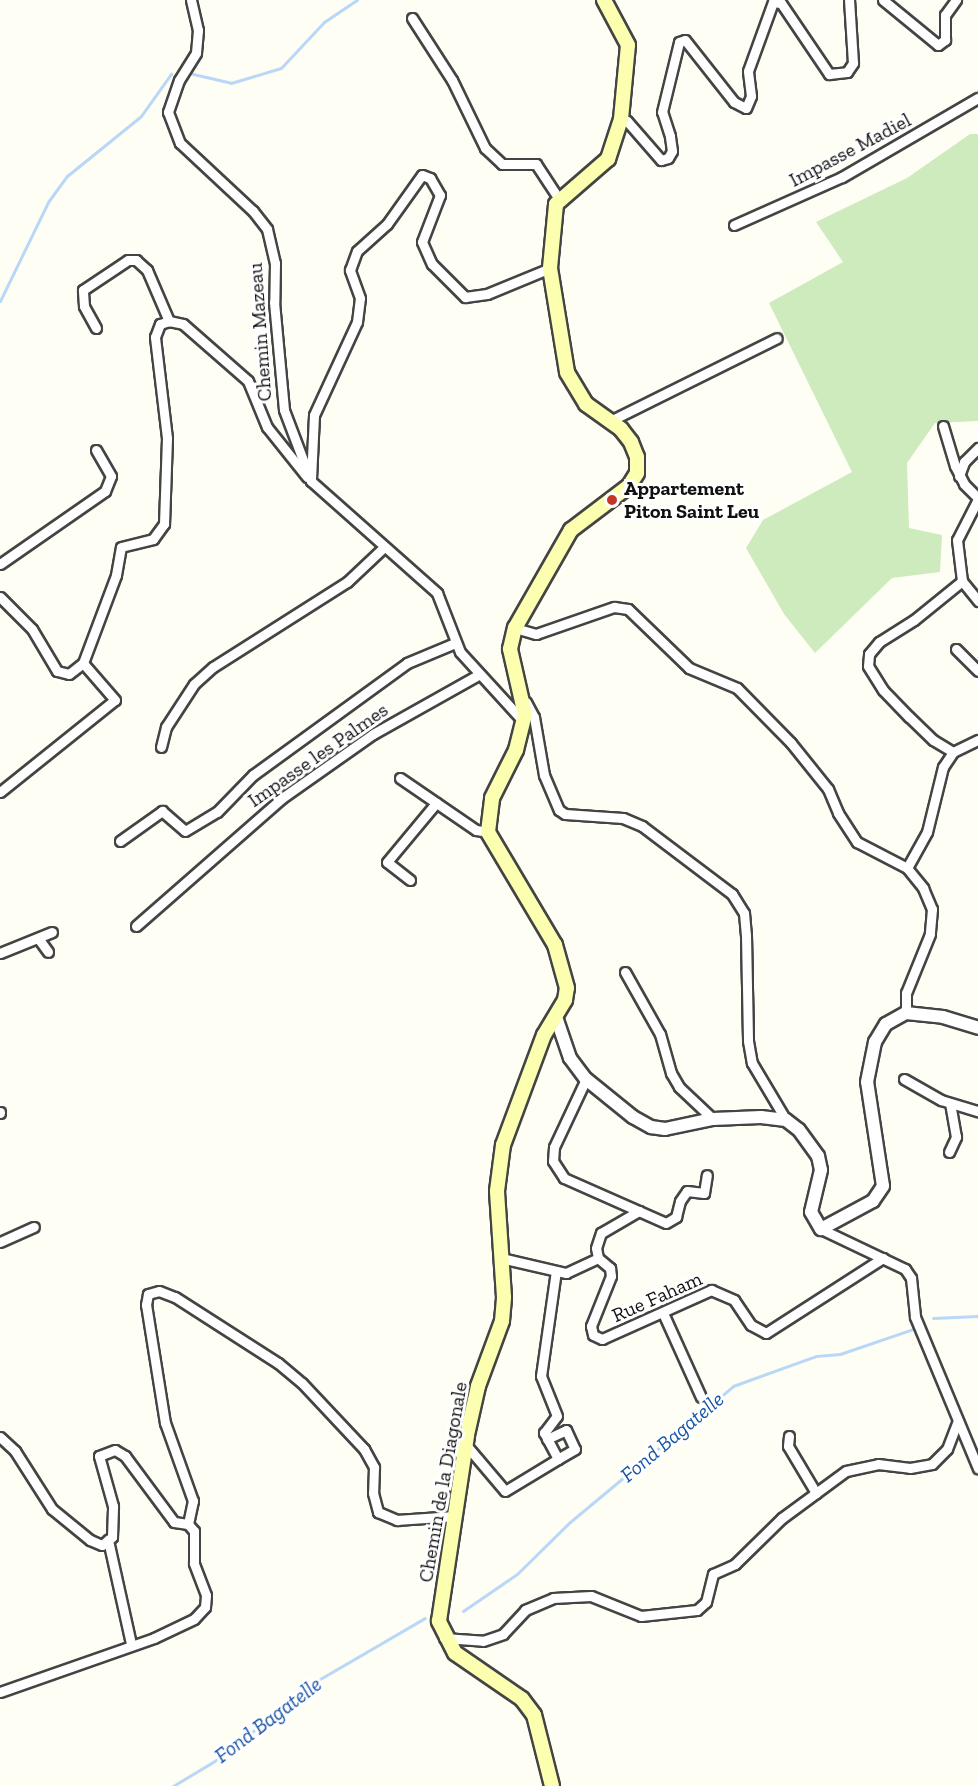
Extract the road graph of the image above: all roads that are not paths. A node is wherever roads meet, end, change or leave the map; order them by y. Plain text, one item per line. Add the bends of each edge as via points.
1 (191, 0) edge
2 (604, 0) edge
3 (849, 0) edge
4 (883, 0) edge
5 (956, 0) edge
6 (412, 18) dead end
7 (978, 98) edge
8 (621, 119) junction
9 (559, 199) junction
10 (734, 225) dead end
11 (550, 268) junction
12 (169, 321) junction
13 (96, 328) dead end
14 (777, 338) dead end
15 (610, 421) junction
16 (944, 426) dead end
17 (978, 448) edge
18 (96, 450) dead end
19 (959, 476) junction
20 (311, 481) junction
21 (978, 498) edge
22 (383, 548) junction
23 (0, 564) edge
24 (962, 581) junction
25 (0, 597) edge
26 (978, 601) edge
27 (515, 628) junction
28 (455, 643) junction
29 (956, 649) dead end
30 (83, 663) junction
31 (978, 671) edge
32 (478, 675) junction
33 (520, 690) junction
34 (524, 722) junction
35 (978, 740) edge
36 (161, 747) dead end
37 (953, 752) junction
38 (400, 778) dead end
39 (0, 792) edge
40 (436, 803) junction
41 (488, 832) junction
42 (120, 841) dead end
43 (907, 868) junction
44 (410, 880) dead end
45 (136, 926) dead end
46 (52, 932) dead end
47 (38, 938) junction
48 (48, 952) dead end
49 (0, 953) edge
50 (625, 972) dead end
51 (906, 1013) junction
52 (556, 1017) junction
53 (978, 1028) edge
54 (586, 1079) junction
55 (904, 1079) dead end
56 (950, 1104) junction
57 (978, 1111) edge
58 (714, 1119) junction
59 (786, 1120) junction
60 (950, 1152) dead end
61 (707, 1175) dead end
62 (639, 1211) junction
63 (34, 1227) dead end
64 (821, 1229) junction
65 (0, 1242) edge
66 (501, 1258) junction
67 (598, 1258) junction
68 (883, 1258) junction
69 (556, 1270) junction
70 (663, 1313) junction
71 (700, 1397) dead end
72 (958, 1421) junction
73 (789, 1436) dead end
74 (0, 1437) edge
75 (547, 1439) junction
76 (466, 1445) junction
77 (558, 1459) junction
78 (978, 1468) edge
79 (816, 1493) junction
80 (454, 1516) junction
81 (188, 1524) junction
82 (108, 1540) junction
83 (444, 1638) junction
84 (131, 1644) junction
85 (0, 1692) edge
86 (552, 1786) edge

1 - 20 street, Chemin Mazeau via 198,30 196,53 179,80 168,112 180,143 267,229 275,263 274,302 284,410
2 - 8 main road via 628,45
3 - 8 street via 853,63 847,72 829,74 781,3 773,2 748,71 751,96 746,108 734,102 685,40 679,42 662,112 671,144 668,158 661,159
4 - 5 street via 938,45 945,40 945,15
6 - 9 street via 452,80 484,148 502,165 536,164
7 - 10 street, Impasse Madiel via 842,177
8 - 9 main road via 608,159
9 - 11 main road via 550,233
11 - 15 main road via 567,372 586,404
11 - 20 street via 488,294 465,297 432,264 422,242 440,195 430,177 422,176 387,224 357,251 350,270 360,298 357,322 314,415
12 - 13 street via 147,270 136,260 128,260 83,290 84,306
12 - 20 street via 183,324 248,381 273,436
12 - 30 street via 160,324 155,337 167,438 164,524 153,539 121,547 116,575
14 - 15 street
15 - 27 main road via 631,442 637,457 637,473 629,486 571,530
16 - 19 street
17 - 19 street via 964,462
18 - 23 street via 111,477 105,491
19 - 21 street
20 - 22 street, Chemin Mazeau
21 - 24 street via 957,540
22 - 28 street, Chemin Mazeau via 437,593
22 - 36 street via 346,582 213,667 194,684 171,719
24 - 26 street
24 - 37 street via 879,642 869,654 868,666 883,690 909,717 933,740
25 - 30 street via 32,629 57,671 69,674
27 - 33 main road via 510,649
27 - 43 street via 536,634 614,608 628,609 689,668 736,687 791,743 828,789 857,842
28 - 32 street, Chemin Mazeau
28 - 42 street via 407,663 253,775 217,812 185,831 162,811
29 - 31 street
30 - 39 street via 115,700
32 - 34 street, Chemin Mazeau
32 - 45 street, Impasse les Palmes via 373,734 282,798
33 - 34 main road
33 - 59 street via 534,717 544,775 559,810 573,815 623,818 642,826 732,894 744,913 752,1063
34 - 41 main road via 516,750 492,798
35 - 37 street
37 - 43 street via 943,766 927,832
38 - 40 street
40 - 41 street via 476,830
40 - 44 street via 387,862
41 - 52 main road, Chemin de la Diagonale via 561,958 567,988
43 - 51 street via 923,888 932,909 930,934 906,993
46 - 47 street
47 - 48 street
47 - 49 street
50 - 58 street via 660,1034 670,1073 679,1087
51 - 53 street via 944,1017
51 - 64 street via 886,1024 875,1042 867,1082 883,1186 873,1201
52 - 54 street via 570,1058
52 - 66 main road, Chemin de la Diagonale via 544,1035 503,1145 497,1191
54 - 58 street via 633,1117 651,1126 665,1129
54 - 62 street via 563,1121 553,1161 564,1178
55 - 56 street
56 - 57 street via 966,1104
56 - 60 street via 956,1137
58 - 59 street
59 - 64 street via 810,1141 818,1156 821,1170 811,1212
61 - 62 street via 704,1193 687,1191 672,1222
62 - 67 street via 601,1233 596,1248
63 - 65 street
64 - 68 street
66 - 69 street
66 - 76 main road, Chemin de la Diagonale via 502,1321 478,1386
67 - 69 street via 567,1273
67 - 70 street, Rue Faham via 610,1268 611,1276 593,1318 593,1335 602,1339 614,1336
68 - 70 street, Rue Faham via 766,1333 760,1333 722,1291 702,1292
68 - 72 street via 905,1269 911,1278 915,1317
69 - 75 street via 541,1376 556,1416 544,1432
70 - 71 street
72 - 78 street
72 - 79 street via 947,1449 932,1464 910,1468 878,1464 846,1471
73 - 79 street via 788,1446
74 - 82 street via 15,1451 65,1522 96,1543 102,1545
75 - 77 street
75 - 77 street via 566,1430 575,1449
76 - 77 street via 505,1491
76 - 80 main road, Chemin de la Diagonale
79 - 83 street via 782,1518 735,1564 713,1574 706,1602 697,1610 640,1616 591,1596 553,1598 525,1610 503,1634 483,1641
80 - 81 street via 397,1520 378,1512 373,1493 374,1467 364,1449 302,1383 176,1297 153,1290 146,1305 148,1322 165,1423 193,1501
80 - 83 main road, Chemin de la Diagonale via 439,1621
81 - 82 street via 174,1522 125,1456 115,1450 99,1456 113,1506 112,1537
81 - 84 street via 194,1531 194,1563 206,1595 205,1607 180,1627
82 - 84 street
83 - 86 main road via 468,1664 522,1699 534,1715
84 - 85 street

